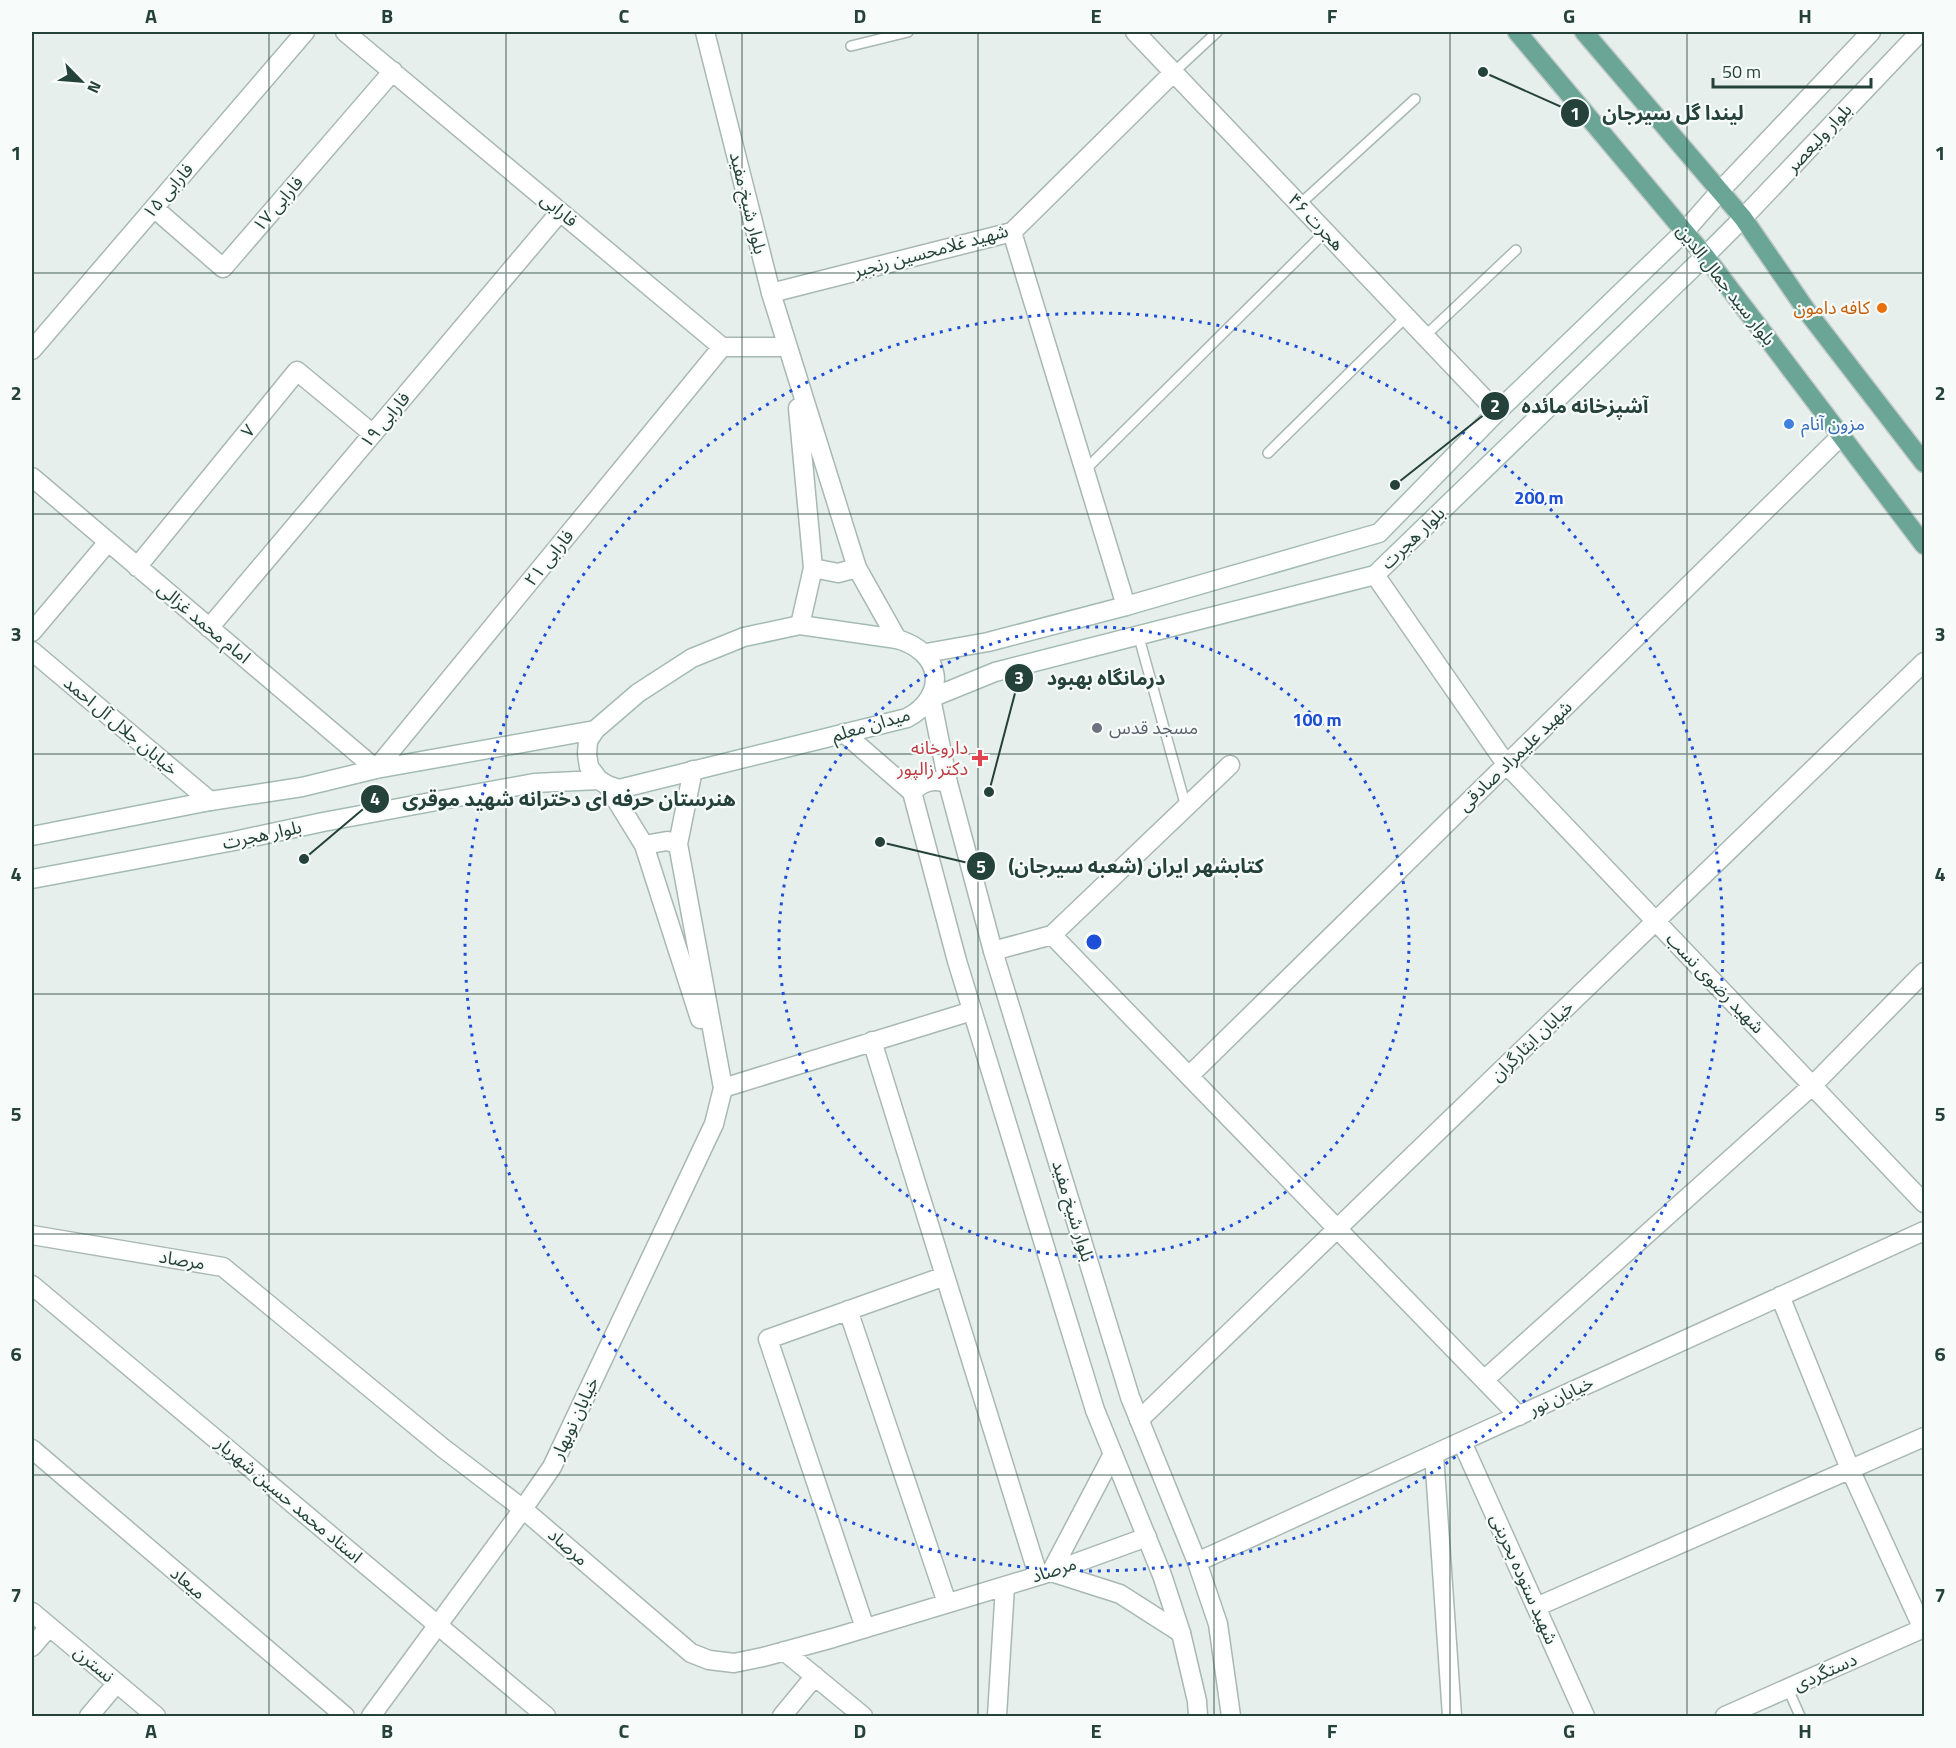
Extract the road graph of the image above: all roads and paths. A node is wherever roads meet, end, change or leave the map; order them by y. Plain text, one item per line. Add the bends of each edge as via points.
1 (305, 32) edge
2 (345, 32) edge
3 (705, 32) edge
4 (908, 32) edge
5 (1135, 32) edge
6 (1217, 32) edge
7 (1517, 32) edge
8 (1584, 32) edge
9 (1871, 32) edge
10 (1920, 32) edge
11 (851, 45) dead end
12 (393, 71) junction
13 (1174, 72) junction
14 (1415, 99) dead end
15 (1720, 190) junction
16 (1300, 204) junction
17 (154, 208) junction
18 (560, 212) junction
19 (1743, 218) junction
20 (1326, 231) junction
21 (1685, 231) junction
22 (1012, 232) junction
23 (1516, 250) dead end
24 (1705, 256) junction
25 (771, 293) junction
26 (1407, 316) junction
27 (1425, 336) junction
28 (722, 347) junction
29 (787, 347) junction
30 (32, 350) edge
31 (795, 373) junction
32 (1497, 412) junction
33 (373, 434) junction
34 (1841, 436) junction
35 (1268, 453) dead end
36 (1924, 463) edge
37 (1084, 471) junction
38 (32, 477) edge
39 (108, 542) junction
40 (1924, 545) edge
41 (137, 567) junction
42 (813, 568) junction
43 (857, 568) junction
44 (1375, 575) junction
45 (1125, 606) junction
46 (800, 625) junction
47 (209, 628) junction
48 (32, 632) edge
49 (1138, 634) junction
50 (897, 639) junction
51 (32, 651) edge
52 (926, 653) junction
53 (1924, 662) edge
54 (931, 698) junction
55 (595, 730) junction
56 (844, 734) junction
57 (1506, 764) junction
58 (1230, 765) dead end
59 (376, 769) junction
60 (693, 770) junction
61 (603, 782) junction
62 (948, 783) junction
63 (912, 792) junction
64 (210, 801) junction
65 (1186, 807) junction
66 (32, 836) edge
67 (678, 844) junction
68 (644, 845) junction
69 (32, 879) edge
70 (1656, 921) junction
71 (1052, 935) junction
72 (993, 951) junction
73 (1924, 972) edge
74 (972, 1011) junction
75 (872, 1041) junction
76 (1189, 1076) junction
77 (1813, 1085) junction
78 (723, 1088) junction
79 (1924, 1203) edge
80 (1337, 1228) junction
81 (1924, 1231) edge
82 (32, 1235) edge
83 (945, 1276) junction
84 (34, 1291) edge
85 (1780, 1296) junction
86 (848, 1310) junction
87 (1484, 1380) junction
88 (1519, 1416) junction
89 (1139, 1420) junction
90 (1924, 1437) edge
91 (1462, 1442) junction
92 (32, 1449) edge
93 (1113, 1454) junction
94 (1434, 1454) junction
95 (1850, 1469) junction
96 (523, 1509) junction
97 (1147, 1538) junction
98 (1197, 1562) junction
99 (1045, 1573) junction
100 (1005, 1586) junction
101 (947, 1603) junction
102 (1536, 1607) junction
103 (32, 1612) edge
104 (437, 1625) junction
105 (50, 1627) junction
106 (865, 1628) junction
107 (1924, 1628) edge
108 (1182, 1633) junction
109 (32, 1647) edge
110 (784, 1651) junction
111 (815, 1676) junction
112 (117, 1683) junction
113 (1788, 1689) junction
114 (89, 1716) edge
115 (156, 1716) edge
116 (345, 1716) edge
117 (371, 1716) edge
118 (546, 1716) edge
119 (782, 1716) edge
120 (863, 1716) edge
121 (997, 1716) edge
122 (1198, 1716) edge
123 (1231, 1716) edge
124 (1452, 1716) edge
125 (1585, 1716) edge
126 (1725, 1716) edge
127 (1800, 1716) edge

1 - 17 street, فارابی ۱۵
2 - 12 street, فارابی
3 - 25 street, بلوار شیخ مفید
4 - 11 lane
5 - 13 street, هجرت ۴۶
6 - 13 lane
7 - 21 main road, بلوار سید جمال الدین
8 - 15 main road
9 - 15 street, بلوار ولیعصر
10 - 19 street, بلوار ولیعصر
12 - 17 street, فارابی ۱۷ via 223,267
12 - 18 street, فارابی
13 - 16 street, هجرت ۴۶
13 - 22 street, شهید غلامحسین رنجبر
14 - 16 lane
15 - 19 main road
15 - 21 street, بلوار ولیعصر
16 - 20 street, هجرت ۴۶
17 - 30 street, فارابی ۱۵
18 - 28 street, فارابی
18 - 33 street, فارابی ۱۹
19 - 24 street, بلوار ولیعصر
19 - 36 main road via 1809,314
20 - 26 street, هجرت ۴۶
20 - 37 lane
21 - 24 main road, بلوار سید جمال الدین
21 - 32 street, بلوار هجرت
22 - 25 street, شهید غلامحسین رنجبر
22 - 37 street
23 - 27 lane
24 - 34 main road, بلوار سید جمال الدین
24 - 44 street, بلوار هجرت
25 - 29 street, بلوار شیخ مفید
26 - 27 street, هجرت ۴۶
26 - 35 lane
27 - 32 street, هجرت ۴۶
28 - 29 street
28 - 59 street, فارابی ۲۱
29 - 31 street, بلوار شیخ مفید
31 - 42 street
31 - 43 street
32 - 45 street, بلوار هجرت via 1379,533
33 - 41 street, ۷ via 297,371
33 - 47 street, فارابی ۱۹
34 - 40 main road, بلوار سید جمال الدین
34 - 57 street, شهید علیمراد صادقی
37 - 45 street
38 - 39 street, امام محمد غزالی
39 - 41 street, امام محمد غزالی
39 - 48 street
41 - 47 street, امام محمد غزالی
42 - 43 street via 837,573
42 - 46 street
43 - 50 street
44 - 49 street, بلوار هجرت
44 - 57 street, شهید رضوی نسب
45 - 52 street, بلوار هجرت via 988,642
46 - 50 street
46 - 55 street via 744,637 692,658 638,693
47 - 59 street, امام محمد غزالی
49 - 54 street, بلوار هجرت via 995,672
49 - 65 lane
50 - 52 street
51 - 64 street, خیابان جلال آل احمد
52 - 54 street, میدان معلم via 935,683
53 - 70 street, خیابان ایثارگران
54 - 56 street, میدان معلم via 921,711 907,718
54 - 62 street, بلوار شیخ مفید
55 - 59 street
55 - 61 street via 586,754 589,767
56 - 60 street, میدان معلم
56 - 63 street
57 - 70 street, شهید رضوی نسب
57 - 76 street, شهید علیمراد صادقی
58 - 65 street
59 - 64 street via 302,787
60 - 61 street, میدان معلم via 619,789
60 - 67 street
61 - 68 street
61 - 69 street, بلوار هجرت via 534,783
62 - 63 street via 928,781
62 - 72 street, بلوار شیخ مفید
63 - 74 street, بلوار شیخ مفید
64 - 66 street
65 - 71 street
67 - 68 street via 666,841
67 - 78 street
68 - 78 street
70 - 77 street, شهید رضوی نسب
70 - 80 street, خیابان ایثارگران
71 - 72 street
71 - 76 street
72 - 89 street, بلوار شیخ مفید
73 - 77 street
74 - 75 street
74 - 93 street, بلوار شیخ مفید via 1095,1410
75 - 78 street
75 - 83 street
76 - 80 street
77 - 79 street, شهید رضوی نسب
77 - 87 street
78 - 96 street, خیابان نوبهار via 714,1125 552,1467
80 - 87 street
80 - 89 street, خیابان ایثارگران
81 - 85 street, خیابان نور
82 - 96 street, مرصاد via 223,1267
83 - 86 street
83 - 99 street
84 - 104 street, استاد محمد حسین شهریار
85 - 88 street, خیابان نور
85 - 95 street
86 - 101 street
86 - 106 street via 768,1339
87 - 88 street
88 - 91 street, خیابان نور
89 - 98 street, بلوار شیخ مفید
90 - 95 street
91 - 94 street, خیابان نور
91 - 102 street, شهید ستوده بحرینی
92 - 116 street, میعاد
93 - 97 street, بلوار شیخ مفید
93 - 99 street
94 - 98 street, خیابان نور
94 - 124 street
95 - 102 street
95 - 107 street
96 - 104 street, خیابان نوبهار
96 - 110 street, مرصاد via 691,1653 734,1663
97 - 99 street, مرصاد
97 - 108 street, بلوار شیخ مفید
98 - 123 street, بلوار شیخ مفید via 1218,1624
99 - 100 street, مرصاد
99 - 108 street via 1120,1594
100 - 101 street, مرصاد
100 - 121 street
101 - 106 street, مرصاد
102 - 125 street, شهید ستوده بحرینی
103 - 105 street, نسترن
104 - 117 street, خیابان نوبهار
104 - 118 street, استاد محمد حسین شهریار
105 - 109 street
105 - 112 street, نسترن
106 - 110 street, مرصاد
107 - 113 street, دستگردی
108 - 122 street, بلوار شیخ مفید
110 - 111 street
111 - 119 street
111 - 120 street
112 - 114 street
112 - 115 street, نسترن
113 - 126 street, دستگردی
113 - 127 lane

